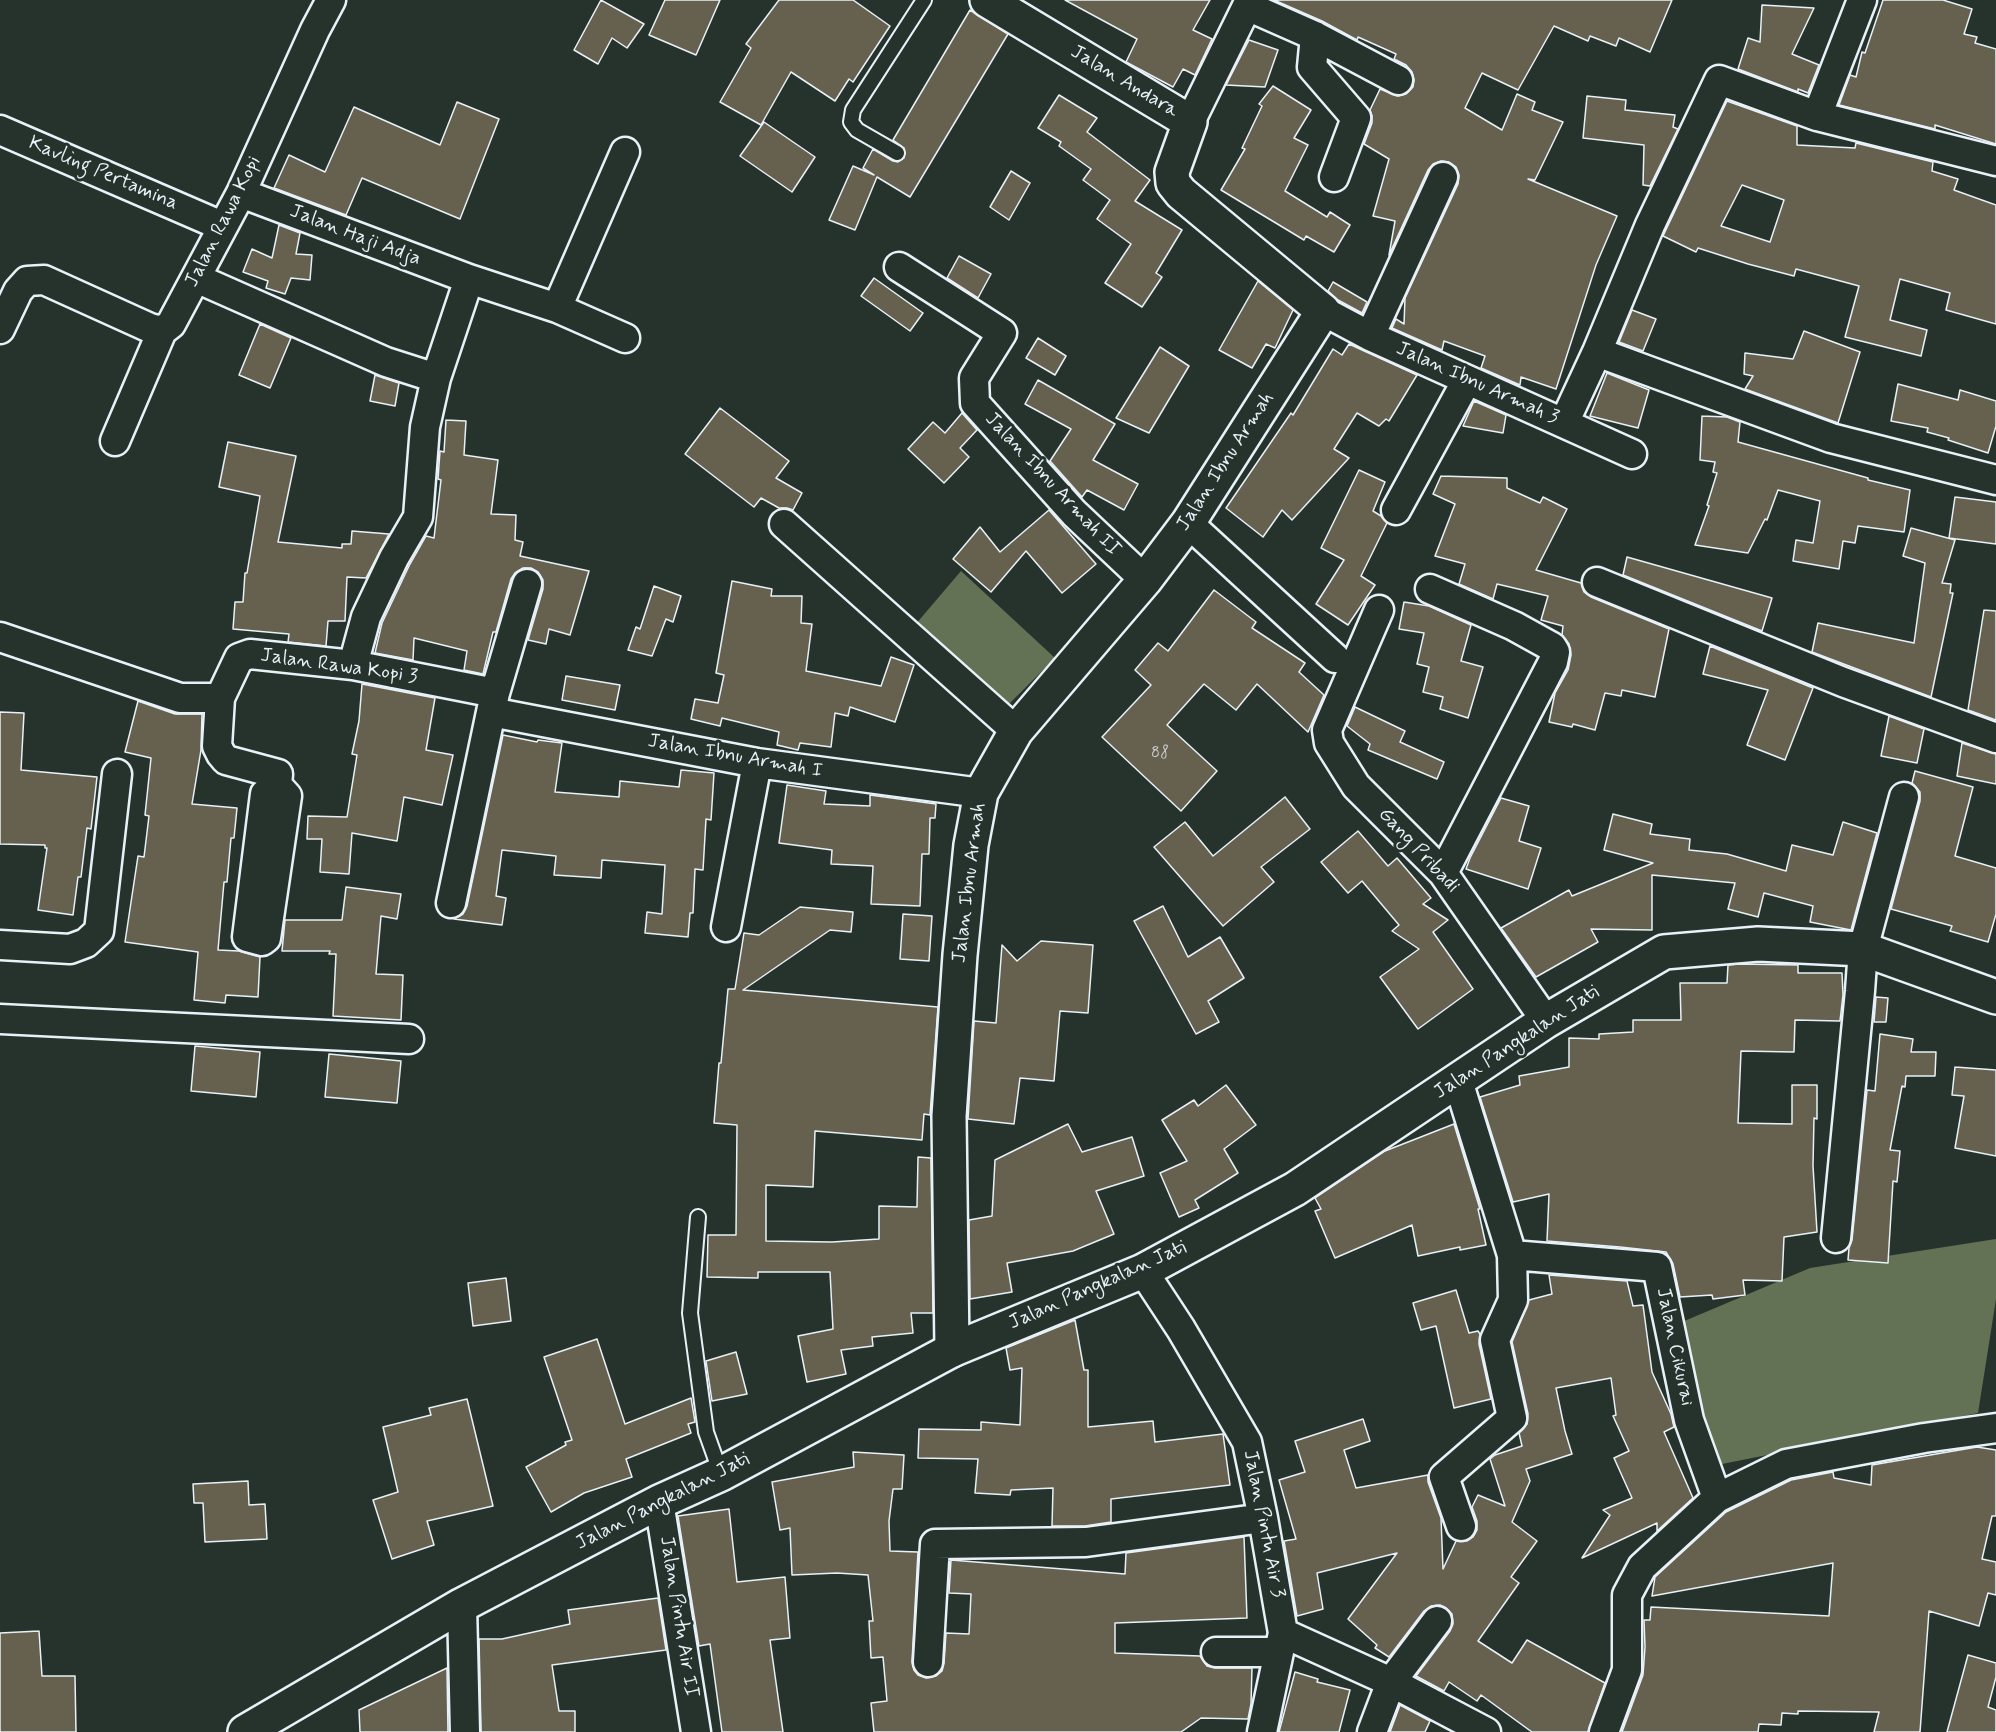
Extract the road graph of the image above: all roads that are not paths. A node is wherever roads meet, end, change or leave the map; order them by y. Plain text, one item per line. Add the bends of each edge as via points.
1 (331, 0) edge
2 (924, 0) edge
3 (987, 0) edge
4 (1862, 0) edge
5 (1249, 3) edge
6 (1315, 36) junction
7 (1398, 80) dead end
8 (1817, 116) junction
9 (1190, 122) junction
10 (0, 130) edge
11 (625, 152) dead end
12 (897, 153) dead end
13 (1996, 161) edge
14 (1334, 177) dead end
15 (1443, 177) dead end
16 (241, 193) junction
17 (214, 222) junction
18 (899, 267) dead end
19 (196, 278) junction
20 (469, 279) junction
21 (557, 308) junction
22 (1323, 311) junction
23 (0, 330) edge
24 (162, 331) junction
25 (1370, 336) junction
26 (625, 338) dead end
27 (1597, 352) junction
28 (436, 378) junction
29 (1467, 380) junction
30 (1564, 423) junction
31 (115, 441) dead end
32 (1632, 454) dead end
33 (1996, 480) edge
34 (1396, 510) dead end
35 (1188, 523) junction
36 (784, 524) dead end
37 (1144, 580) junction
38 (1597, 582) dead end
39 (527, 584) dead end
40 (1430, 589) dead end
41 (1379, 610) dead end
42 (0, 637) edge
43 (1335, 658) dead end
44 (353, 665) junction
45 (220, 698) junction
46 (493, 702) junction
47 (1017, 731) junction
48 (1996, 738) edge
49 (757, 763) junction
50 (117, 774) dead end
51 (277, 785) dead end
52 (981, 794) junction
53 (1904, 797) dead end
54 (1443, 873) junction
55 (451, 903) dead end
56 (726, 927) dead end
57 (0, 945) edge
58 (1863, 949) junction
59 (1996, 997) edge
60 (0, 1019) edge
61 (1546, 1021) junction
62 (409, 1039) dead end
63 (1458, 1081) junction
64 (698, 1217) dead end
65 (1836, 1238) dead end
66 (1512, 1255) junction
67 (1143, 1271) junction
68 (952, 1350) junction
69 (1996, 1428) edge
70 (721, 1474) junction
71 (1717, 1498) junction
72 (659, 1502) junction
73 (1263, 1518) junction
74 (1461, 1526) dead end
75 (462, 1605) junction
76 (1437, 1621) dead end
77 (1281, 1643) junction
78 (1216, 1652) dead end
79 (928, 1662) dead end
80 (1391, 1682) junction
81 (251, 1730) edge
82 (465, 1732) edge
83 (696, 1732) edge
84 (1260, 1732) edge
85 (1372, 1732) edge
86 (1486, 1732) edge
87 (1604, 1732) edge

1 - 16 street, Jalan Rawa Kopi
2 - 12 lane via 853,110 851,122 857,130
3 - 9 main road, Jalan Andara
4 - 8 street
5 - 6 street
5 - 9 street
6 - 7 street
6 - 14 street via 1312,67 1356,118
8 - 13 street
8 - 27 street via 1719,80 1650,225
9 - 22 main road, Jalan Andara via 1172,172 1173,183
10 - 17 street, Kavling Pertamina
11 - 21 street
15 - 25 street
16 - 17 street, Jalan Rawa Kopi
16 - 20 street, Jalan Haji Adja
17 - 19 street, Jalan Rawa Kopi
18 - 37 street, Jalan Ibnu Armah II via 1002,333 974,378 975,403 1074,513
19 - 24 street, Jalan Rawa Kopi via 171,324
19 - 28 street via 386,362
20 - 21 street, Jalan Haji Adja
20 - 28 street
21 - 26 street, Jalan Haji Adja
22 - 25 street, Jalan Ibnu Armah 3
22 - 35 main road, Jalan Ibnu Armah
23 - 24 street via 18,291 27,281 44,280
24 - 31 street, Jalan Rawa Kopi
25 - 29 street, Jalan Ibnu Armah 3
27 - 30 street
27 - 33 street via 1831,438
28 - 44 street via 425,427 418,517 366,617
29 - 30 street, Jalan Ibnu Armah 3
29 - 34 street
30 - 32 street, Jalan Ibnu Armah 3
35 - 37 main road, Jalan Ibnu Armah
35 - 43 street
36 - 47 street
37 - 47 main road, Jalan Ibnu Armah
38 - 48 street via 1843,682
39 - 46 street
40 - 54 street via 1514,626 1552,646 1555,652
41 - 54 street, Gang Pribadi via 1328,730 1329,743 1356,786
42 - 45 street via 180,698
44 - 45 street, Jalan Rawa Kopi 3 via 250,654 239,658
44 - 46 street, Jalan Rawa Kopi 3
45 - 51 street via 220,754 226,760 278,774
46 - 49 street, Jalan Ibnu Armah I
46 - 55 street
47 - 52 main road, Jalan Ibnu Armah
49 - 52 street, Jalan Ibnu Armah I
49 - 56 street
50 - 57 street via 99,931 86,943 70,949
52 - 68 main road, Jalan Ibnu Armah via 967,878 949,1116
53 - 58 street
54 - 61 street, Gang Pribadi
58 - 59 main road, Jalan Pangkalan Jati
58 - 61 main road, Jalan Pangkalan Jati via 1758,944 1664,952
58 - 65 street
60 - 62 street
61 - 63 main road, Jalan Pangkalan Jati
63 - 66 street
63 - 67 main road, Jalan Pangkalan Jati via 1295,1189
64 - 70 lane via 690,1313 706,1432
66 - 71 street, Jalan Cikurai via 1657,1267 1689,1420
66 - 74 street via 1513,1300 1495,1340 1512,1418 1444,1477
67 - 68 main road, Jalan Pangkalan Jati
67 - 73 street, Jalan Pintu Air 3 via 1247,1442
68 - 70 main road, Jalan Pangkalan Jati
69 - 71 street via 1786,1464
70 - 72 main road, Jalan Pangkalan Jati
71 - 87 street via 1642,1567 1627,1595 1627,1670
72 - 75 main road, Jalan Pangkalan Jati
72 - 83 street, Jalan Pintu Air II
73 - 77 street, Jalan Pintu Air 3
73 - 79 street via 1086,1542 935,1544
75 - 81 main road, Jalan Pangkalan Jati
75 - 82 street
76 - 80 street
77 - 78 street
77 - 80 street
77 - 84 street, Jalan Pintu Air 3
80 - 85 street
80 - 86 street

